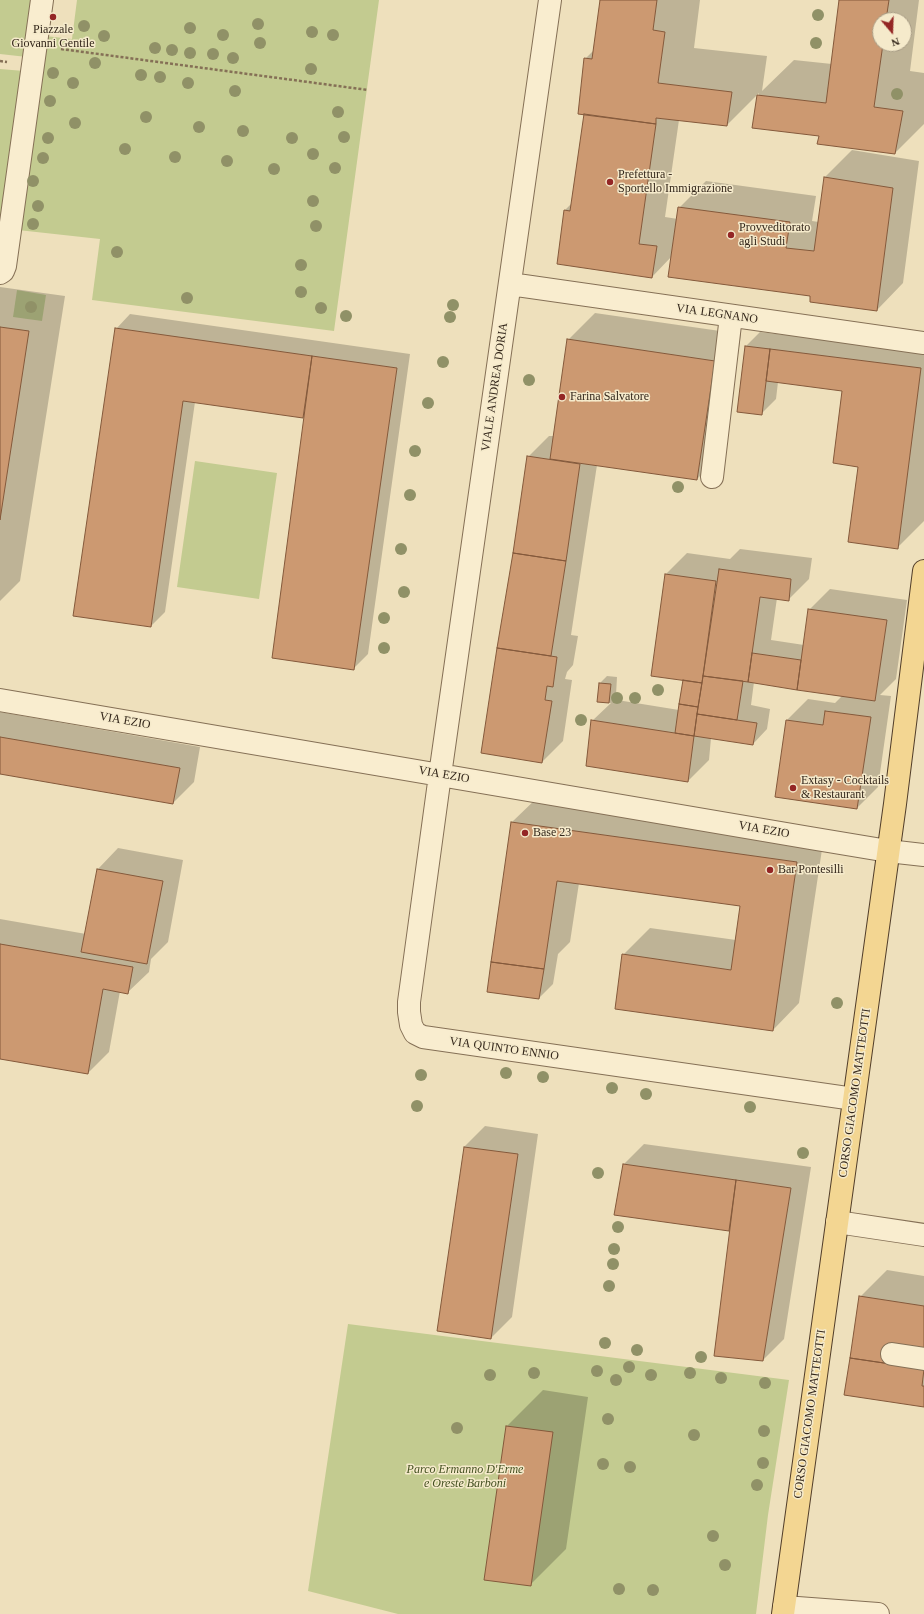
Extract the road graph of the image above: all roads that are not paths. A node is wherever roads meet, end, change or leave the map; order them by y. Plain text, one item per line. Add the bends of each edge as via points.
1 (42, 0) edge
2 (550, 0) edge
3 (0, 273) edge
4 (510, 284) junction
5 (731, 316) junction
6 (924, 343) edge
7 (712, 477) dead end
8 (924, 571) edge
9 (919, 642) edge
10 (0, 700) edge
11 (440, 774) junction
12 (888, 851) junction
13 (924, 855) edge
14 (854, 1099) junction
15 (837, 1222) junction
16 (924, 1235) edge
17 (892, 1354) dead end
18 (924, 1359) edge
19 (783, 1610) edge
20 (878, 1614) edge

1 - 3 street via 5,266
2 - 4 street, VIALE ANDREA DORIA
4 - 5 street, VIA LEGNANO
4 - 11 street, VIALE ANDREA DORIA
5 - 6 street, VIA LEGNANO
5 - 7 street
8 - 9 main road, CORSO GIACOMO MATTEOTTI
9 - 12 main road, CORSO GIACOMO MATTEOTTI
10 - 11 street, VIA EZIO
11 - 12 street, VIA EZIO
11 - 14 street, VIA QUINTO ENNIO via 409,1002 411,1025 415,1033 423,1038
12 - 13 street, VIA EZIO
12 - 14 main road, CORSO GIACOMO MATTEOTTI
14 - 15 main road, CORSO GIACOMO MATTEOTTI
15 - 16 street
15 - 19 main road, CORSO GIACOMO MATTEOTTI
17 - 18 street
19 - 20 street

